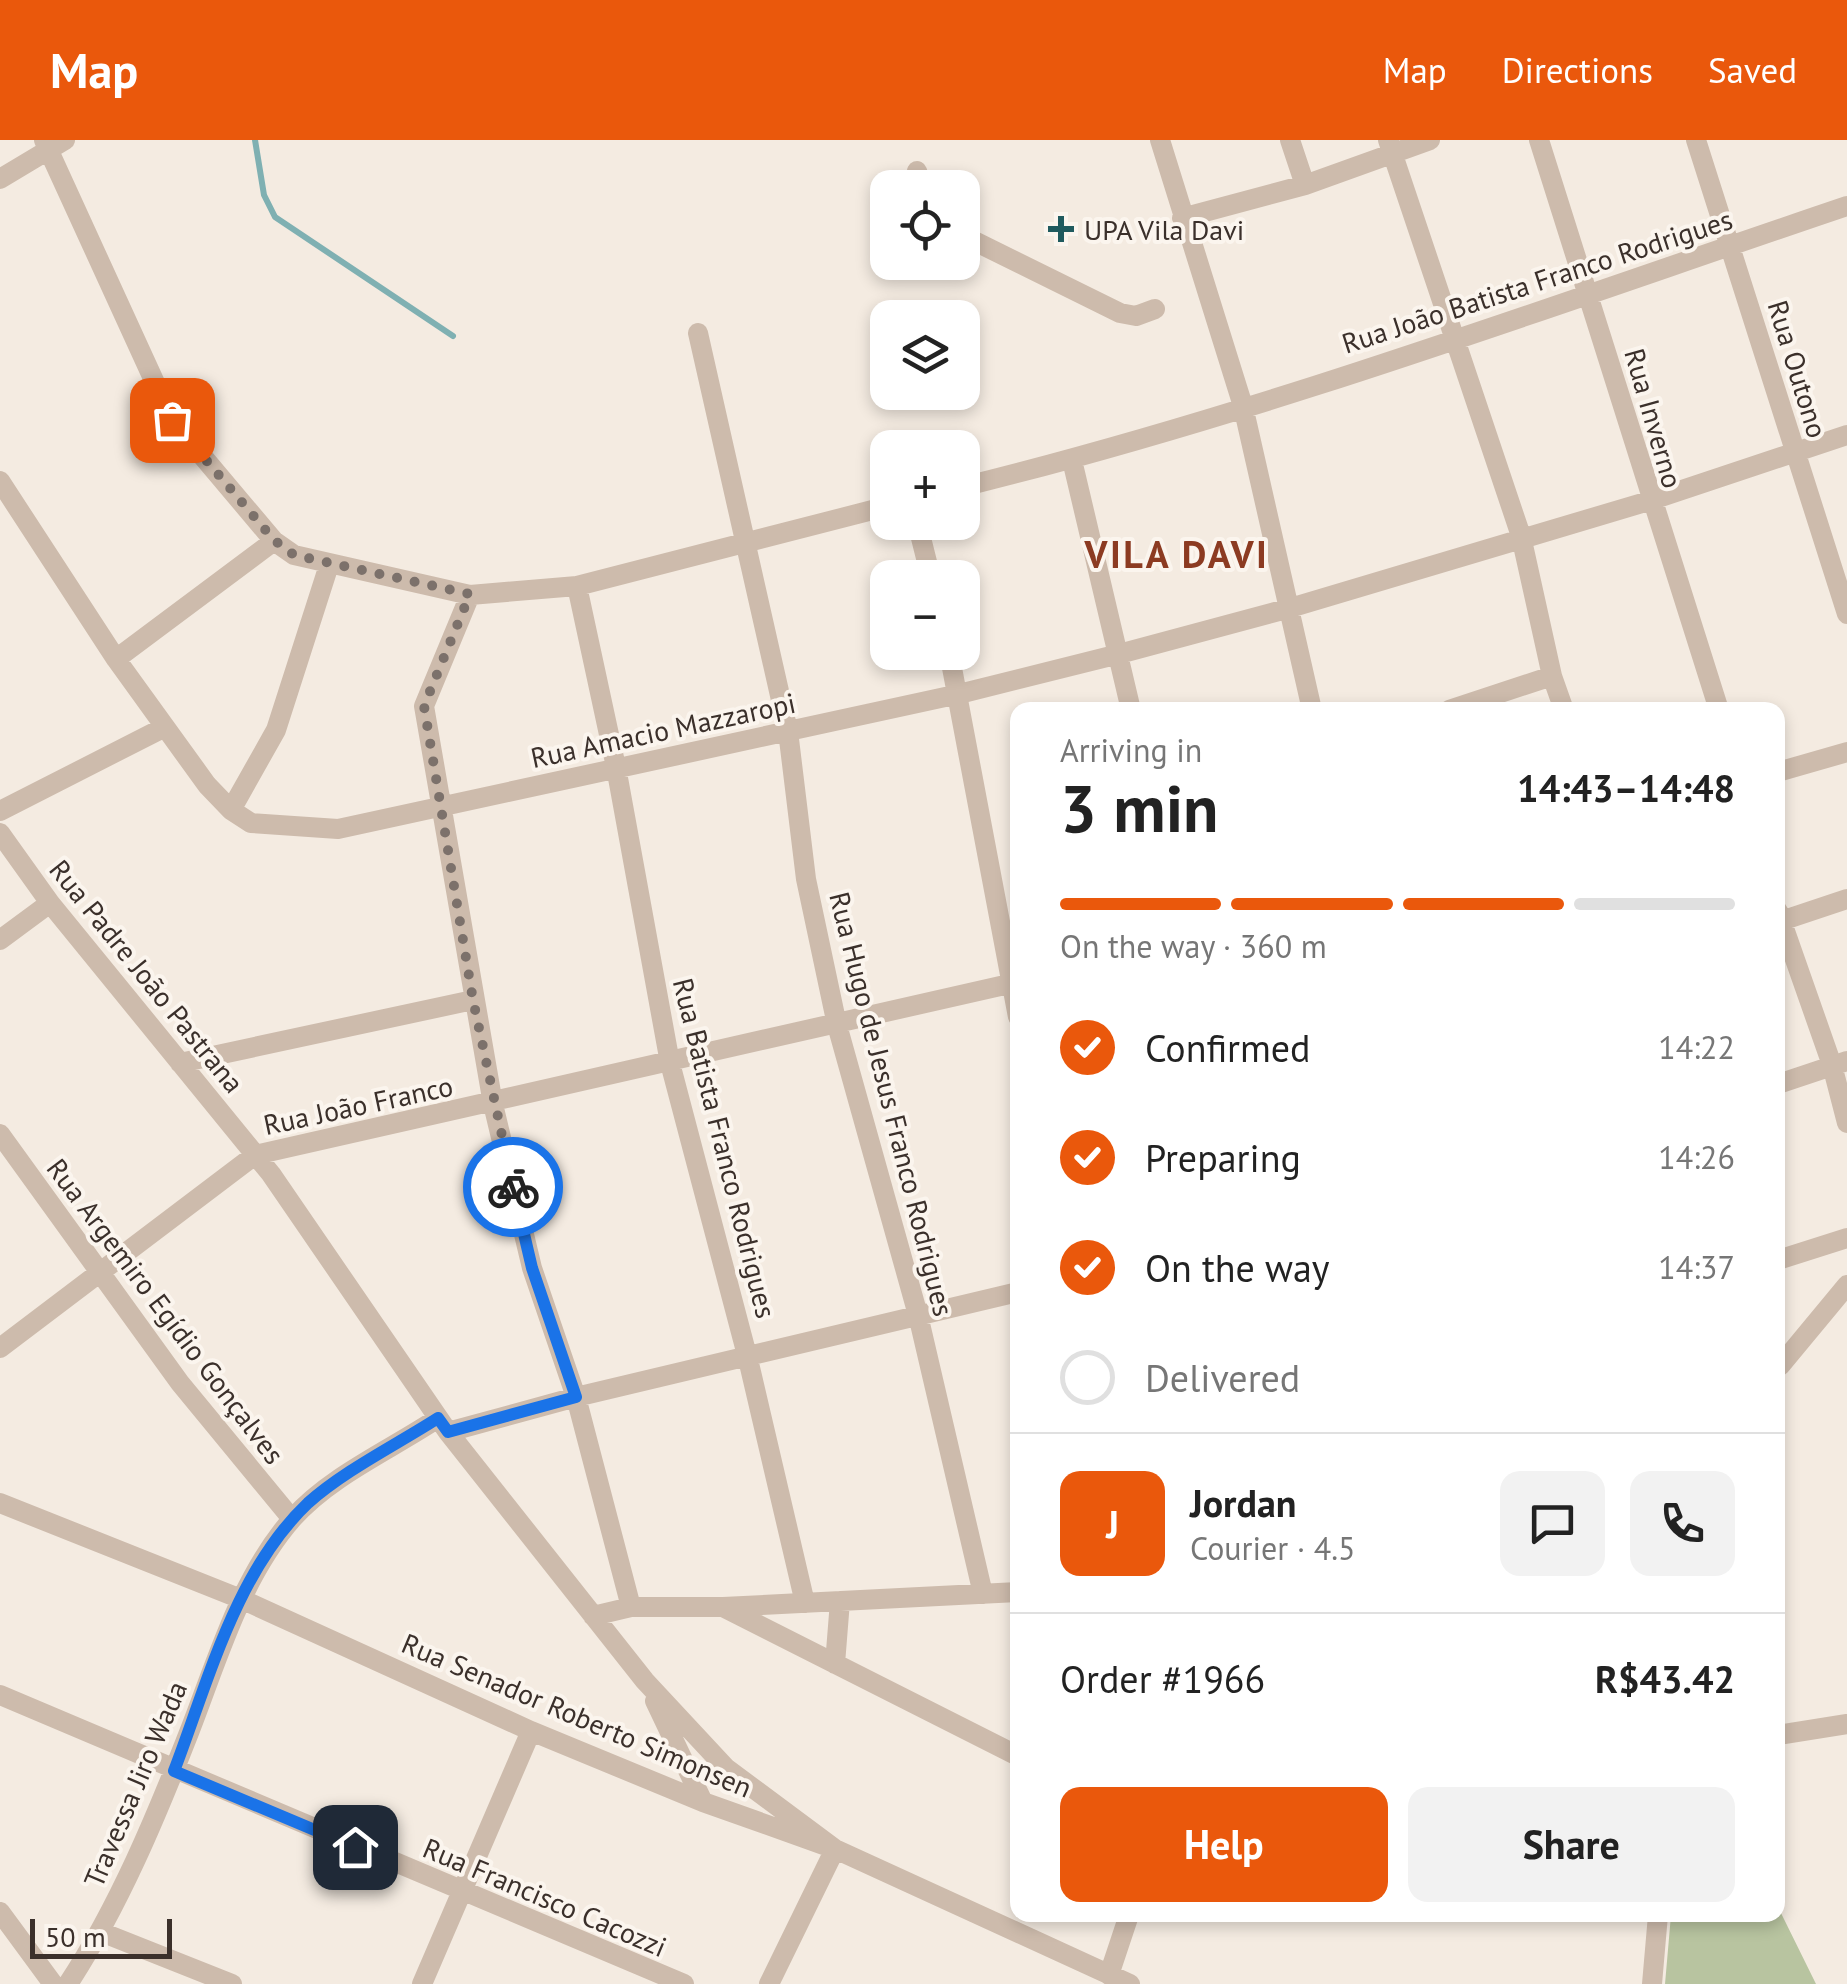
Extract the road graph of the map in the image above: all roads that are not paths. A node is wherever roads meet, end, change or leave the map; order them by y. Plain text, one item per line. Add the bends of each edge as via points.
1 (1160, 140) edge
2 (1290, 140) edge
3 (1430, 140) edge
4 (1540, 140) edge
5 (1696, 140) edge
6 (52, 144) edge
7 (1391, 146) edge
8 (0, 179) edge
9 (1305, 185) junction
10 (1847, 206) edge
11 (1182, 218) junction
12 (980, 243) edge
13 (1732, 245) junction
14 (1589, 293) junction
15 (1155, 309) dead end
16 (698, 333) dead end
17 (1454, 340) junction
18 (1243, 406) junction
19 (1847, 434) edge
20 (1794, 452) junction
21 (1072, 460) junction
22 (0, 481) edge
23 (980, 483) edge
24 (1650, 500) junction
25 (870, 511) edge
26 (1521, 536) junction
27 (274, 540) junction
28 (747, 544) junction
29 (329, 566) junction
30 (577, 586) junction
31 (470, 594) junction
32 (1290, 608) junction
33 (1847, 614) edge
34 (1119, 654) junction
35 (116, 660) junction
36 (953, 670) edge
37 (1552, 676) junction
38 (959, 694) junction
39 (1129, 702) edge
40 (1310, 702) edge
41 (1473, 702) edge
42 (1561, 702) edge
43 (1715, 702) edge
44 (165, 727) junction
45 (788, 731) junction
46 (1847, 752) edge
47 (616, 767) junction
48 (1785, 770) edge
49 (443, 804) junction
50 (231, 810) junction
51 (0, 811) edge
52 (0, 833) edge
53 (1847, 899) edge
54 (50, 902) junction
55 (1785, 916) edge
56 (1785, 934) edge
57 (0, 940) edge
58 (1010, 962) edge
59 (1010, 984) edge
60 (473, 1000) junction
61 (837, 1025) junction
62 (180, 1063) junction
63 (670, 1063) junction
64 (1840, 1063) edge
65 (1785, 1082) edge
66 (493, 1104) junction
67 (1847, 1123) edge
68 (0, 1134) edge
69 (255, 1155) junction
70 (1847, 1238) edge
71 (1785, 1258) edge
72 (99, 1273) junction
73 (1847, 1284) edge
74 (1010, 1294) edge
75 (918, 1315) junction
76 (0, 1348) edge
77 (748, 1359) junction
78 (1785, 1360) edge
79 (576, 1397) junction
80 (443, 1425) junction
81 (0, 1503) edge
82 (292, 1519) junction
83 (1010, 1592) edge
84 (982, 1594) junction
85 (241, 1599) junction
86 (840, 1601) junction
87 (805, 1603) junction
88 (631, 1606) junction
89 (723, 1607) junction
90 (593, 1616) junction
91 (835, 1664) junction
92 (645, 1681) junction
93 (0, 1695) edge
94 (1847, 1724) edge
95 (531, 1732) junction
96 (1785, 1734) edge
97 (1010, 1749) edge
98 (726, 1768) junction
99 (174, 1771) junction
100 (703, 1802) junction
101 (835, 1848) junction
102 (464, 1893) junction
103 (0, 1912) edge
104 (1127, 1922) edge
105 (1657, 1922) edge
106 (102, 1932) junction
107 (1110, 1975) junction
108 (54, 1984) edge
109 (68, 1984) edge
110 (232, 1984) edge
111 (422, 1984) edge
112 (684, 1984) edge
113 (769, 1984) edge
114 (1130, 1984) edge
115 (1652, 1984) edge

1 - 11 street
2 - 9 street
3 - 7 street
4 - 14 street, Rua Inverno
5 - 13 street, Rua Outono
6 - 8 street
6 - 27 street via 172,420
7 - 9 street
7 - 17 street
9 - 11 street
10 - 13 street, Rua João Batista Franco Rodrigues
11 - 18 street
12 - 15 street via 1120,313
13 - 14 street, Rua João Batista Franco Rodrigues
13 - 20 street, Rua Outono
14 - 17 street, Rua João Batista Franco Rodrigues
14 - 24 street, Rua Inverno
16 - 28 street, Rua Hugo de Jesus Franco Rodrigues
17 - 18 street, Rua João Batista Franco Rodrigues
17 - 26 street
18 - 21 street, Rua João Batista Franco Rodrigues
18 - 32 street
19 - 20 street, Rua Amacio Mazzaropi
20 - 24 street, Rua Amacio Mazzaropi
20 - 33 street, Rua Outono
21 - 23 street, Rua João Batista Franco Rodrigues
21 - 34 street
22 - 35 street
24 - 26 street, Rua Amacio Mazzaropi
24 - 43 street, Rua Inverno
25 - 28 street
26 - 32 street, Rua Amacio Mazzaropi
26 - 37 street
27 - 29 street via 294,555
27 - 35 street
28 - 30 street
28 - 45 street, Rua Hugo de Jesus Franco Rodrigues
29 - 31 street
29 - 50 street via 276,730
30 - 31 street
30 - 47 street, Rua Batista Franco Rodrigues
31 - 49 street via 424,706
32 - 34 street, Rua Amacio Mazzaropi
32 - 40 street
34 - 38 street, Rua Amacio Mazzaropi
34 - 39 street
35 - 44 street
36 - 38 street
37 - 41 street
37 - 42 street
38 - 45 street, Rua Amacio Mazzaropi
38 - 58 street
44 - 50 street
44 - 51 street
45 - 47 street, Rua Amacio Mazzaropi
45 - 61 street, Rua Hugo de Jesus Franco Rodrigues via 806,879
46 - 48 street
47 - 49 street, Rua Amacio Mazzaropi
47 - 63 street, Rua Batista Franco Rodrigues
49 - 50 street, Rua Amacio Mazzaropi via 338,829 251,823
49 - 60 street
52 - 54 street, Rua Padre João Pastrana
53 - 55 street
54 - 57 street
54 - 62 street, Rua Padre João Pastrana
56 - 64 street
59 - 61 street, Rua João Franco
60 - 62 street
60 - 66 street
61 - 63 street, Rua João Franco
61 - 75 street, Rua Hugo de Jesus Franco Rodrigues
62 - 69 street, Rua Padre João Pastrana
63 - 66 street, Rua João Franco
63 - 77 street, Rua Batista Franco Rodrigues
64 - 65 street
64 - 67 street
66 - 69 street, Rua João Franco
66 - 79 street via 532,1268
68 - 72 street, Rua Argemiro Egídio Gonçalves
69 - 72 street, Rua João Franco
69 - 80 street, Rua Padre João Pastrana
70 - 71 street
72 - 76 street, Rua João Franco
72 - 82 street, Rua Argemiro Egídio Gonçalves
73 - 78 street
74 - 75 street, Travessa Jiro Wada
75 - 77 street, Travessa Jiro Wada
75 - 84 street, Rua Hugo de Jesus Franco Rodrigues
77 - 79 street, Travessa Jiro Wada
77 - 87 street, Rua Batista Franco Rodrigues
79 - 80 street, Travessa Jiro Wada
79 - 88 street
80 - 82 street, Travessa Jiro Wada via 313,1499
80 - 90 street, Rua Padre João Pastrana
81 - 85 street, Rua Senador Roberto Simonsen
82 - 85 street, Travessa Jiro Wada
83 - 84 street
84 - 86 street
85 - 95 street, Rua Senador Roberto Simonsen
85 - 99 street, Travessa Jiro Wada
86 - 87 street
86 - 91 street
87 - 89 street
88 - 89 street
88 - 90 street
89 - 91 street
90 - 92 street, Rua Padre João Pastrana
91 - 97 street
92 - 98 street, Rua Padre João Pastrana
92 - 100 street, Rua Padre João Pastrana
93 - 99 street, Rua Francisco Cacozzi
94 - 96 street
95 - 100 street, Rua Senador Roberto Simonsen
95 - 102 street
98 - 100 street
98 - 101 street, Rua Padre João Pastrana
99 - 102 street, Rua Francisco Cacozzi
99 - 106 street, Travessa Jiro Wada
100 - 101 street, Rua Senador Roberto Simonsen
101 - 107 street, Rua Senador Roberto Simonsen
101 - 113 street
102 - 111 street
102 - 112 street, Rua Francisco Cacozzi
103 - 108 street
104 - 107 street
105 - 115 street
106 - 109 street, Travessa Jiro Wada
106 - 110 street
107 - 114 street, Rua Senador Roberto Simonsen

